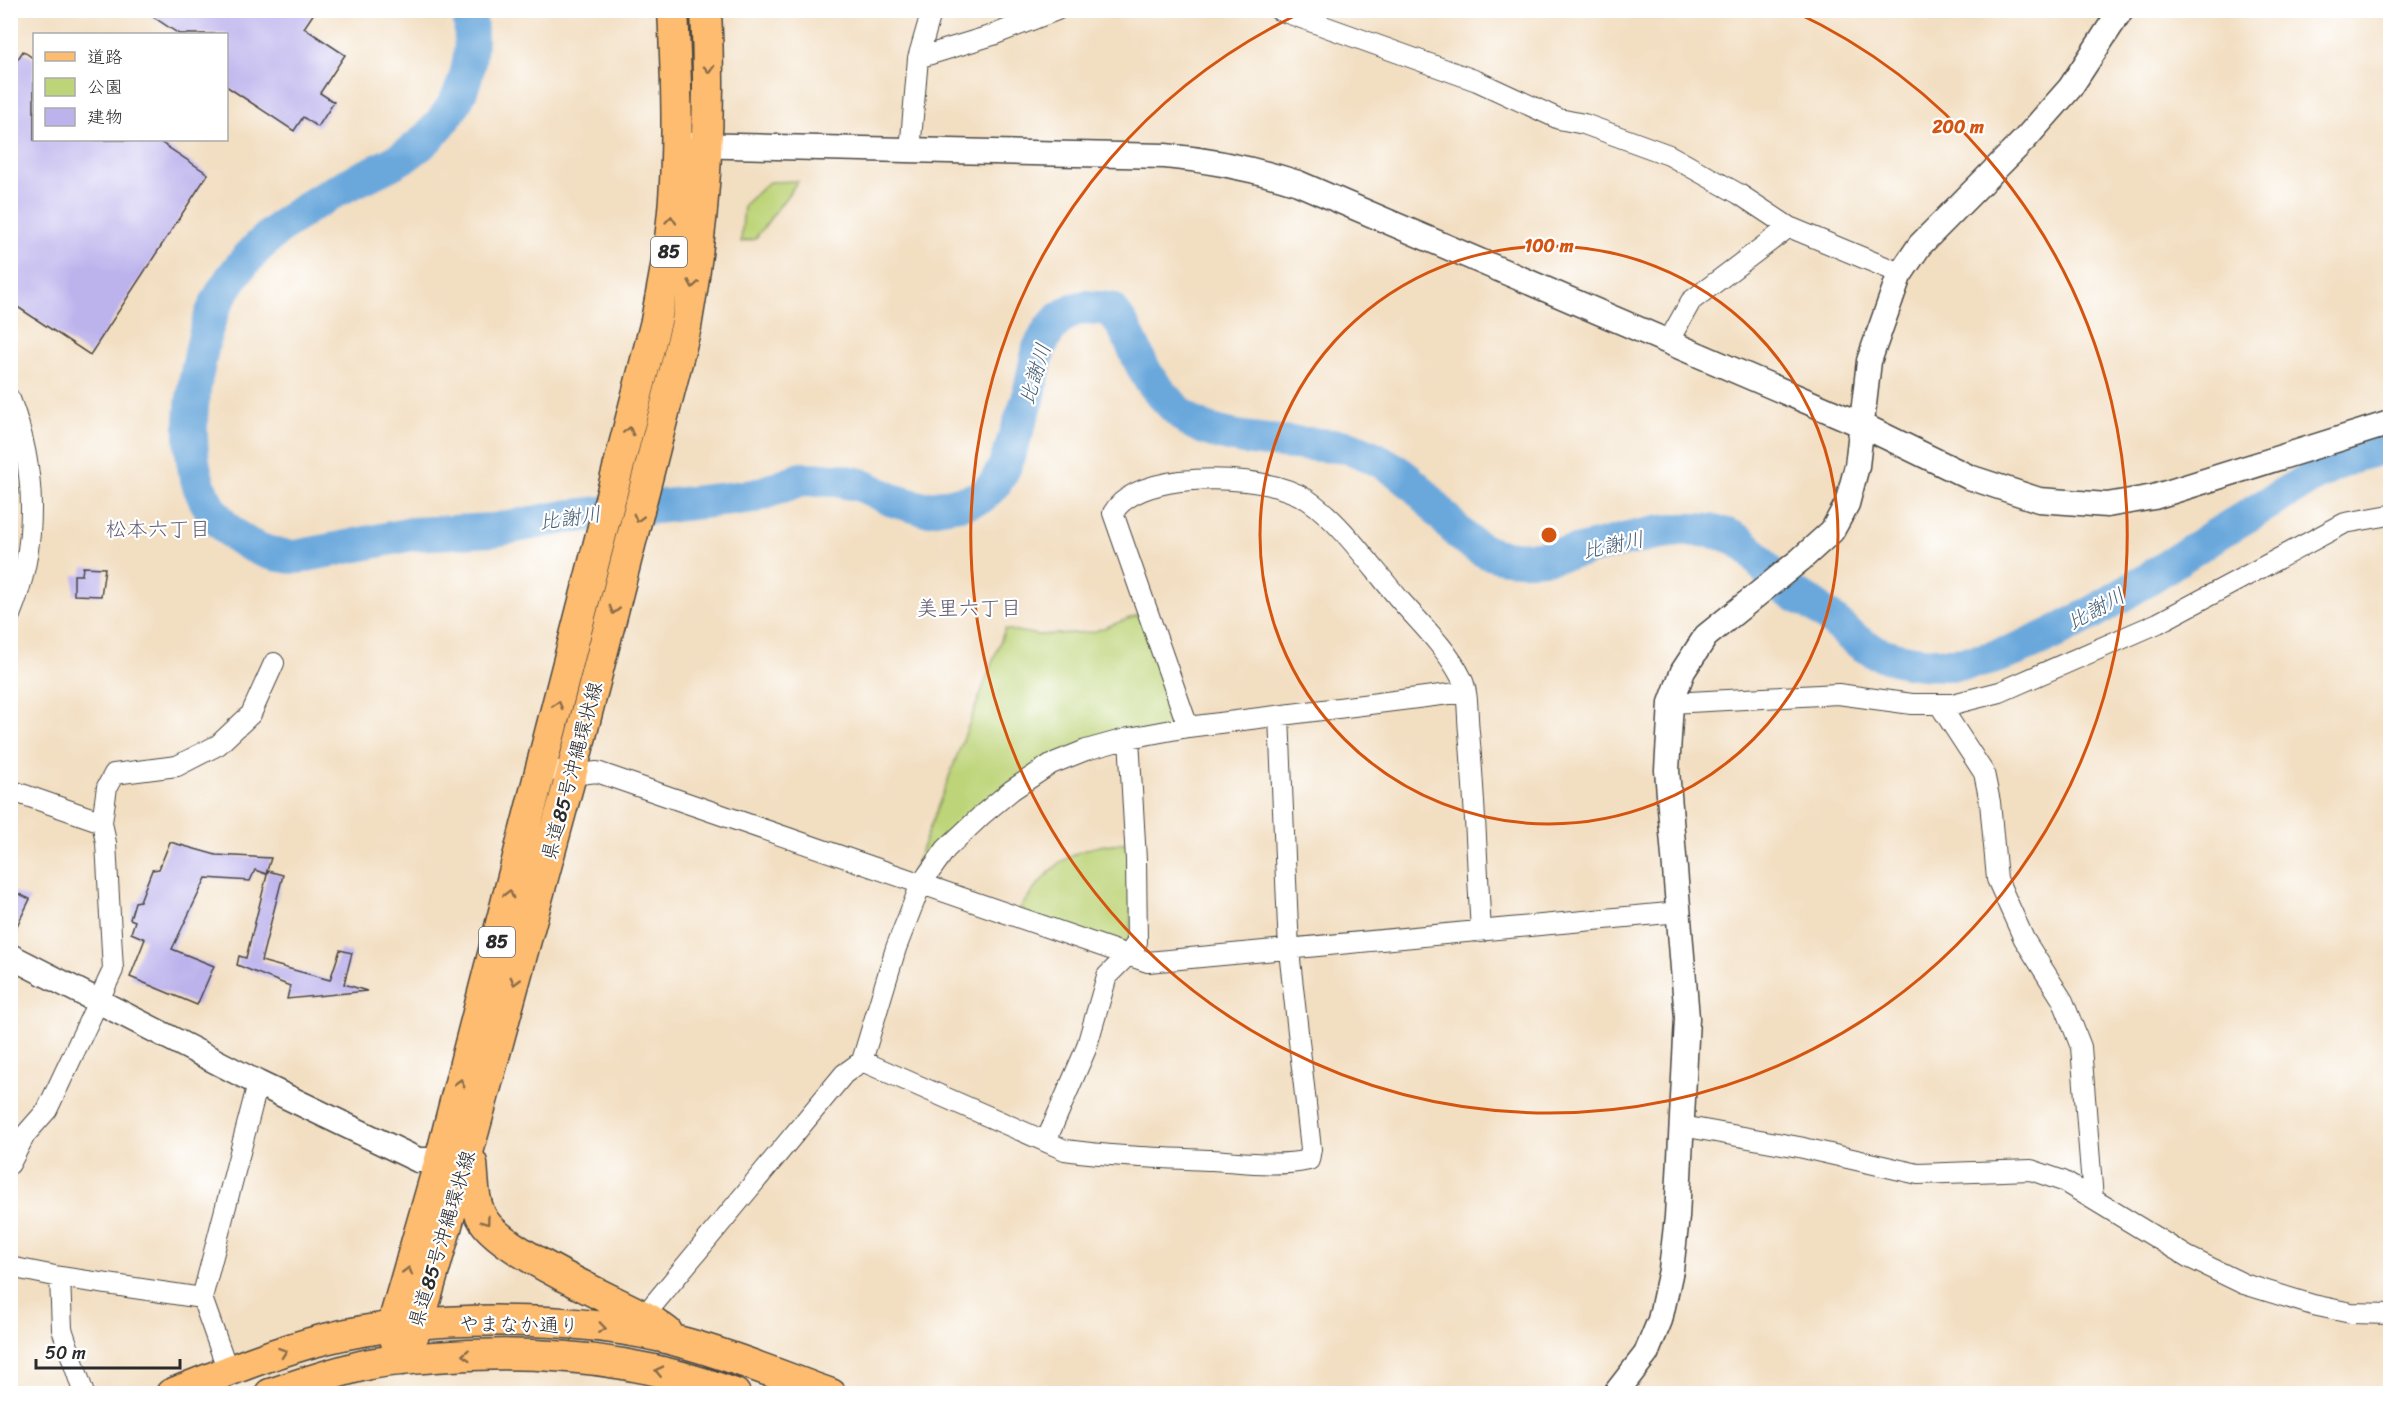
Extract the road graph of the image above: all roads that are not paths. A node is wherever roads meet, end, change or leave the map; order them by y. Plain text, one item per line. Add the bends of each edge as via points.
1 (673, 10) edge
2 (706, 10) edge
3 (932, 10) edge
4 (1057, 10) edge
5 (1279, 10) edge
6 (2121, 10) edge
7 (918, 57) junction
8 (675, 144) junction
9 (708, 147) junction
10 (910, 151) junction
11 (1789, 227) junction
12 (1899, 276) junction
13 (1668, 342) junction
14 (10, 399) edge
15 (2391, 423) edge
16 (1862, 425) junction
17 (2391, 515) edge
18 (10, 615) edge
19 (274, 663) dead end
20 (1465, 692) junction
21 (1671, 703) junction
22 (1939, 704) junction
23 (1279, 716) junction
24 (1188, 727) junction
25 (1129, 738) junction
26 (542, 767) junction
27 (571, 775) junction
28 (10, 790) edge
29 (102, 822) junction
30 (921, 884) junction
31 (1679, 912) junction
32 (1481, 932) junction
33 (1289, 951) junction
34 (1129, 954) junction
35 (10, 956) edge
36 (99, 1002) junction
37 (862, 1061) junction
38 (258, 1083) junction
39 (1682, 1126) junction
40 (1046, 1141) junction
41 (470, 1145) junction
42 (440, 1160) junction
43 (10, 1164) edge
44 (2093, 1199) junction
45 (10, 1267) edge
46 (60, 1277) junction
47 (202, 1298) junction
48 (2391, 1314) edge
49 (649, 1319) junction
50 (405, 1326) junction
51 (681, 1342) junction
52 (401, 1360) junction
53 (228, 1371) junction
54 (84, 1394) edge
55 (171, 1394) edge
56 (270, 1394) edge
57 (735, 1394) edge
58 (831, 1394) edge
59 (1615, 1394) edge

1 - 8 main road, 県道85号沖縄環状線 / 85
2 -> 9 main road, 県道85号沖縄環状線 / 85 via 710,75
3 - 7 street
4 - 7 street via 973,42
5 - 11 street via 1477,81 1560,118 1669,155
6 - 12 street via 2070,88 1920,245
7 - 10 street
8 - 9 street
26 -> 8 main road, 県道85号沖縄環状線 / 85 via 656,321 669,252
9 - 10 street
9 -> 27 main road, 県道85号沖縄環状線 / 85 via 698,257 686,327
10 - 13 street via 1165,156 1261,171 1298,183
11 - 12 street
11 - 13 street via 1691,301
12 - 16 street via 1869,362
13 - 16 street
14 - 18 street via 26,448 32,494 26,562
15 - 16 street via 2154,498 2107,505 2039,500 1969,477
16 - 21 street via 1847,504 1832,531 1706,636 1683,671
17 - 22 street via 2345,523 2158,623 2000,692
19 - 29 street via 251,714 218,745 177,766 114,774 107,787
20 - 23 street
20 - 24 street via 1462,679 1432,637 1327,515 1307,500 1281,489 1222,478 1170,483 1118,503 1113,513
20 - 32 street
21 - 22 street via 1838,694
21 - 31 street via 1667,770
22 - 44 street via 1984,773 1996,879 2024,939 2063,1001 2081,1047
23 - 24 street
23 - 33 street
24 - 25 street
25 - 30 street via 1052,764 1012,789 946,849
25 - 34 street via 1137,915 1137,942
26 - 27 street
42 -> 26 main road, 県道85号沖縄環状線 / 85
27 - 30 street via 597,772
27 -> 41 main road, 県道85号沖縄環状線 / 85
28 - 29 street
29 - 36 street via 113,970
30 - 34 street
30 - 37 street via 896,948
31 - 32 street
31 - 39 street via 1687,1018
32 - 33 street
33 - 34 street via 1148,962
33 - 40 street via 1311,1149 1309,1160 1294,1163 1095,1154 1065,1150
34 - 40 street via 1107,976 1086,1049
35 - 36 street
36 - 38 street
36 - 43 street via 47,1110 25,1135
37 - 40 street
37 - 49 street via 844,1074 653,1305
38 - 42 street via 418,1160
38 - 47 street
39 - 44 street via 1918,1174 2031,1170 2063,1181
39 - 59 street via 1676,1228 1660,1320 1646,1354
41 -> 49 main road via 476,1204 484,1222 506,1243
41 - 50 main road, 県道85号沖縄環状線 / 85
50 -> 42 main road, 県道85号沖縄環状線 / 85
44 - 48 street via 2188,1257 2244,1284 2351,1313
45 - 46 street
46 - 47 street
46 - 54 street via 62,1329
47 - 53 street
49 - 51 main road
50 -> 51 main road, やまなか通り via 555,1322
50 - 52 main road, 県道85号沖縄環状線
53 -> 50 main road, やまなか通り via 324,1340
51 - 58 main road, やまなか通り
52 - 56 main road, やまなか通り via 371,1364
57 -> 52 main road, やまなか通り via 700,1380 642,1367 554,1355 472,1354
53 - 55 main road, やまなか通り

